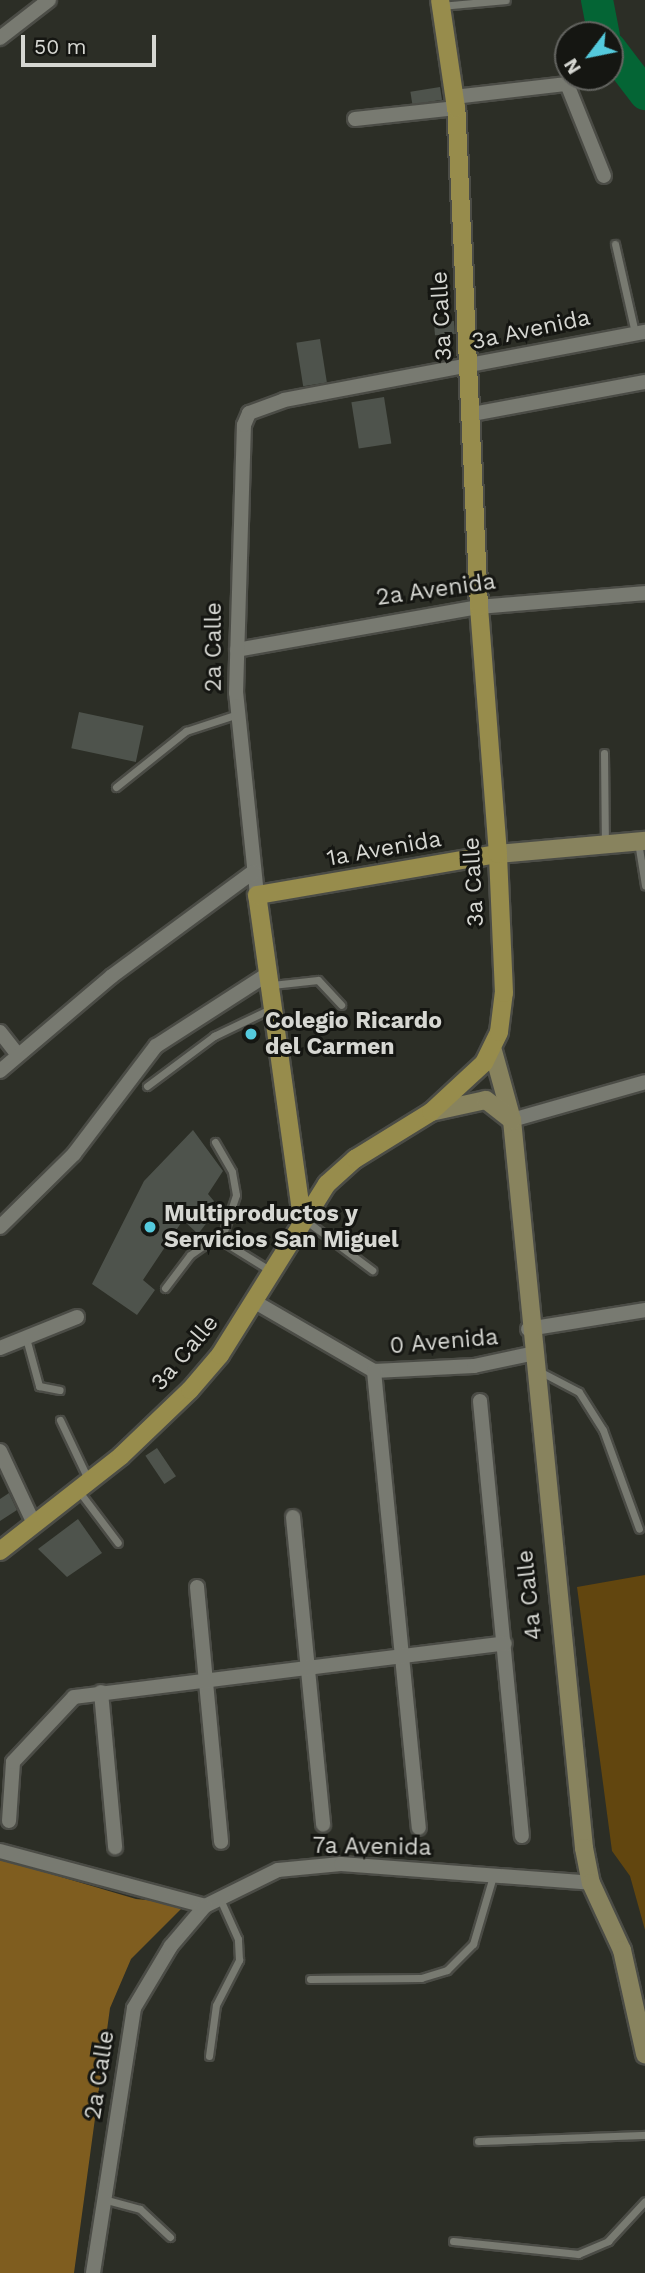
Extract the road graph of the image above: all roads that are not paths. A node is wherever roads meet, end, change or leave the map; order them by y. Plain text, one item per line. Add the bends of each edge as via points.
1 (49, 0) edge
2 (506, 0) edge
3 (440, 3) edge
4 (0, 38) edge
5 (455, 103) junction
6 (355, 118) dead end
7 (604, 176) dead end
8 (615, 244) dead end
9 (640, 332) edge
10 (468, 366) junction
11 (645, 382) edge
12 (261, 405) joint
13 (472, 414) junction
14 (645, 593) edge
15 (479, 607) junction
16 (237, 649) junction
17 (238, 714) junction
18 (604, 753) dead end
19 (116, 787) dead end
20 (641, 841) edge
21 (604, 845) junction
22 (498, 853) junction
23 (253, 872) junction
24 (645, 885) edge
25 (257, 895) junction
26 (267, 980) junction
27 (341, 1005) dead end
28 (270, 1009) junction
29 (0, 1032) edge
30 (493, 1051) junction
31 (18, 1055) junction
32 (0, 1071) edge
33 (645, 1082) edge
34 (147, 1086) dead end
35 (431, 1112) junction
36 (512, 1120) junction
37 (215, 1142) dead end
38 (302, 1218) junction
39 (0, 1227) edge
40 (222, 1237) junction
41 (372, 1270) dead end
42 (272, 1272) junction
43 (165, 1288) dead end
44 (255, 1302) junction
45 (645, 1310) edge
46 (77, 1318) dead end
47 (528, 1329) junction
48 (26, 1338) junction
49 (0, 1348) edge
50 (531, 1362) junction
51 (374, 1371) junction
52 (60, 1390) dead end
53 (480, 1401) dead end
54 (60, 1420) dead end
55 (0, 1451) edge
56 (84, 1485) junction
57 (293, 1517) dead end
58 (34, 1524) junction
59 (639, 1530) dead end
60 (118, 1543) dead end
61 (0, 1551) edge
62 (197, 1587) dead end
63 (505, 1643) junction
64 (401, 1653) junction
65 (303, 1667) junction
66 (203, 1676) junction
67 (101, 1692) junction
68 (9, 1821) dead end
69 (323, 1825) dead end
70 (419, 1828) dead end
71 (522, 1836) dead end
72 (221, 1842) dead end
73 (115, 1847) dead end
74 (0, 1851) edge
75 (494, 1875) junction
76 (591, 1882) junction
77 (220, 1899) junction
78 (205, 1906) junction
79 (310, 1979) dead end
80 (642, 2022) edge
81 (645, 2054) edge
82 (209, 2056) dead end
83 (645, 2135) edge
84 (478, 2141) dead end
85 (103, 2199) junction
86 (645, 2201) edge
87 (170, 2237) dead end
88 (453, 2241) dead end
89 (93, 2273) edge

1 - 4 street
2 - 3 lane
3 - 5 main road, 3a Calle
5 - 6 street
5 - 7 street via 567,84
5 - 10 main road, 3a Calle
8 - 9 lane
9 - 10 street, 3a Avenida
10 - 12 street, 3a Avenida
10 - 13 main road, 3a Calle
11 - 13 street
12 - 16 street, 2a Calle via 244,425
13 - 15 main road, 3a Calle
14 - 15 street, 2a Avenida
15 - 16 street, 2a Avenida
15 - 22 main road, 3a Calle
16 - 17 street, 2a Calle
17 - 19 lane via 186,731
17 - 23 street, 2a Calle
18 - 21 lane
20 - 21 main road, 1a Avenida
20 - 24 lane
21 - 22 main road, 1a Avenida
22 - 25 main road, 1a Avenida
22 - 30 main road, 3a Calle via 504,993
23 - 25 street, 2a Calle
23 - 31 street via 112,975
25 - 26 main road
26 - 27 lane via 318,980
26 - 28 main road
26 - 39 street via 156,1046 74,1154
28 - 34 lane via 214,1036
28 - 38 main road
29 - 31 street
30 - 35 main road, 3a Calle
30 - 36 main road, 4a Calle
31 - 32 street
33 - 36 street
35 - 36 main road via 486,1100
35 - 38 main road, 3a Calle via 340,1171
36 - 47 main road, 4a Calle
37 - 40 lane via 232,1172 236,1195
38 - 41 lane
38 - 42 main road, 3a Calle
40 - 42 lane
40 - 43 lane via 190,1255
42 - 44 main road, 3a Calle
44 - 51 street, 0 Avenida
44 - 56 main road, 3a Calle via 190,1390
45 - 47 street, 0 Avenida
46 - 48 street
47 - 50 main road, 4a Calle
48 - 49 street
48 - 52 lane via 38,1386
50 - 51 street, 0 Avenida
50 - 59 lane via 579,1392 603,1430
50 - 76 main road, 4a Calle
51 - 64 street
53 - 63 street
54 - 56 lane
55 - 58 street
56 - 58 main road, 3a Calle
56 - 60 lane
57 - 65 street
58 - 61 main road, 3a Calle
62 - 66 street
63 - 64 street
63 - 71 street
64 - 65 street
64 - 70 street
65 - 66 street
65 - 69 street
66 - 67 street
66 - 72 street
67 - 68 street via 74,1697 13,1762
67 - 73 street
74 - 78 street
75 - 76 street, 7a Avenida
75 - 77 street, 7a Avenida via 341,1864 278,1871
75 - 79 lane via 473,1944 447,1970 421,1978
76 - 80 main road, 4a Calle via 618,1938
77 - 78 street, 7a Avenida
77 - 82 lane via 239,1939 239,1960 216,2004
78 - 85 street, 2a Calle via 171,1946 134,2008
80 - 81 main road, 4a Calle
83 - 84 lane
85 - 87 lane via 140,2209
85 - 89 street, 2a Calle
86 - 88 lane via 608,2241 578,2254

